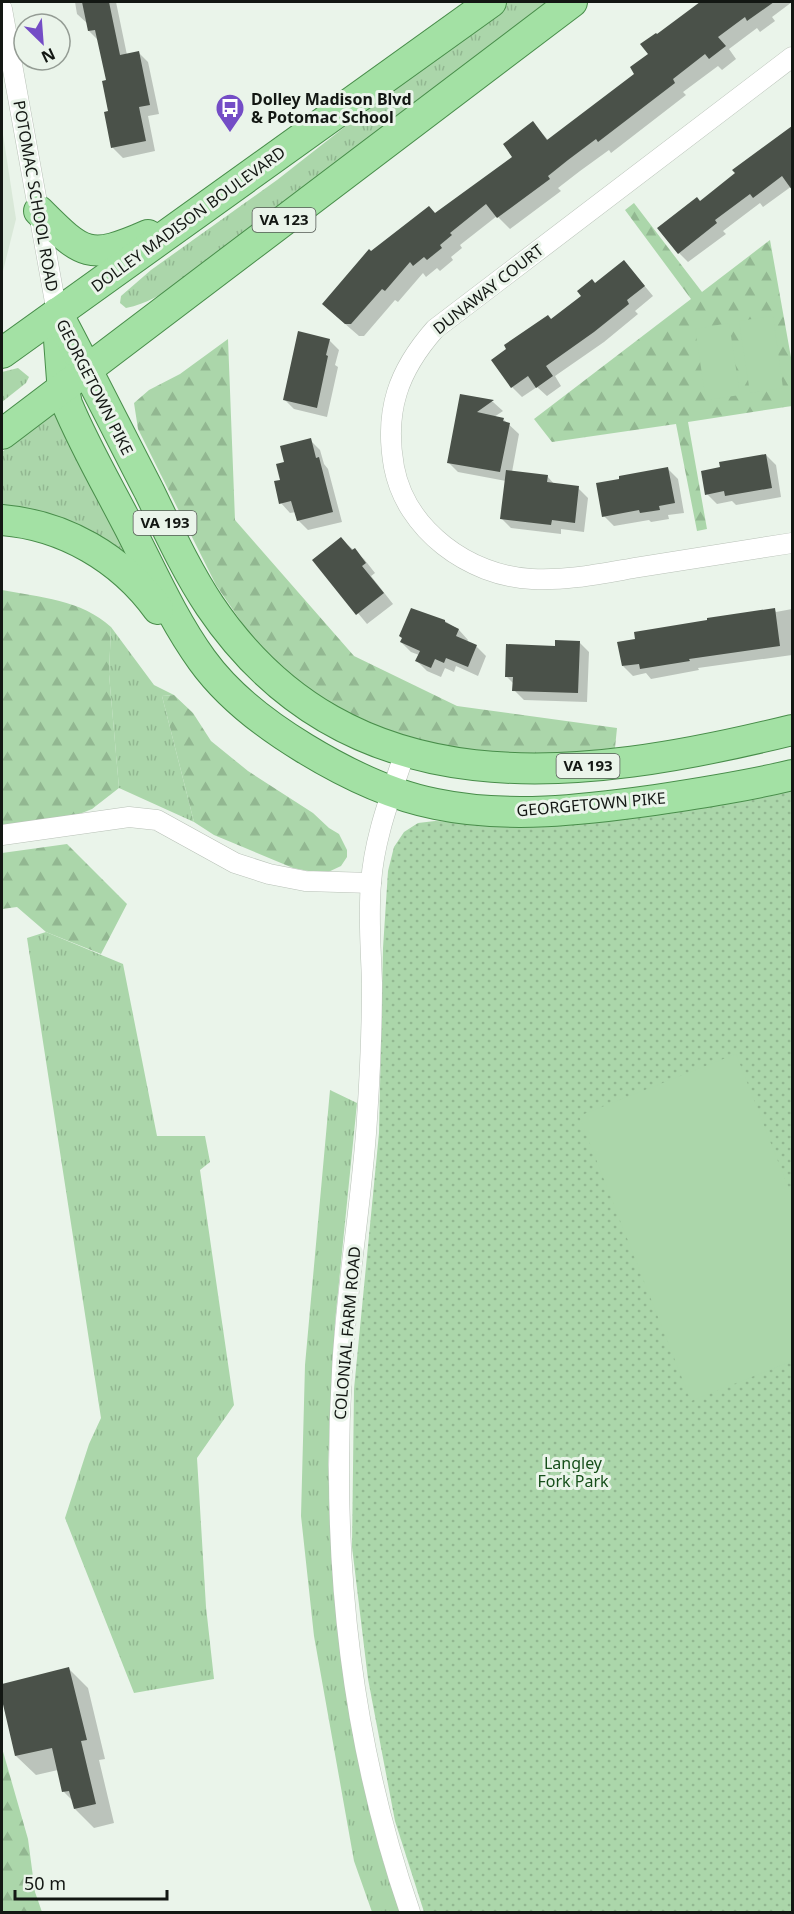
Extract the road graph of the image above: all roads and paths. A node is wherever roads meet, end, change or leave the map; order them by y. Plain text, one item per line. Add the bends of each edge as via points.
1 (491, 2) edge
2 (572, 2) edge
3 (2, 9) edge
4 (792, 57) edge
5 (39, 211) junction
6 (192, 215) junction
7 (57, 313) junction
8 (2, 353) edge
9 (87, 369) junction
10 (63, 387) junction
11 (2, 434) edge
12 (2, 520) edge
13 (792, 543) edge
14 (202, 660) junction
15 (792, 730) edge
16 (405, 752) junction
17 (792, 775) edge
18 (392, 791) junction
19 (2, 835) edge
20 (371, 884) junction
21 (410, 1912) edge

1 - 6 main road, DOLLEY MADISON BOULEVARD
2 - 9 main road, VA 123
3 - 5 street, POTOMAC SCHOOL ROAD
4 - 13 street, DUNAWAY COURT via 435,329 404,371 390,420 390,447 399,484 422,524 462,558 486,569 529,579 575,578
5 - 6 main road via 71,242 99,250 119,248
5 - 7 street, POTOMAC SCHOOL ROAD
6 - 7 main road, DOLLEY MADISON BOULEVARD
7 - 8 main road, DOLLEY MADISON BOULEVARD
7 - 9 main road, GEORGETOWN PIKE / VA 193
7 - 10 main road, GEORGETOWN PIKE / VA 193
9 - 10 main road, VA 123
9 - 16 main road, GEORGETOWN PIKE / VA 193 via 192,575 237,641 302,701 363,736
10 - 11 main road, VA 123
10 - 14 main road, GEORGETOWN PIKE / VA 193 via 72,416 157,582
12 - 14 main road via 56,532 118,565
14 - 18 main road, GEORGETOWN PIKE / VA 193 via 232,694 287,737 346,772
15 - 16 main road, GEORGETOWN PIKE / VA 193 via 687,753 563,768 494,768 448,763
16 - 18 street, COLONIAL FARM ROAD
17 - 18 main road, GEORGETOWN PIKE / VA 193 via 694,794 552,811 465,809
18 - 20 street, COLONIAL FARM ROAD
19 - 20 street via 129,817 157,820 235,863 269,874 305,881
20 - 21 street, COLONIAL FARM ROAD via 372,1040 342,1369 338,1494 349,1649 362,1725 380,1816

